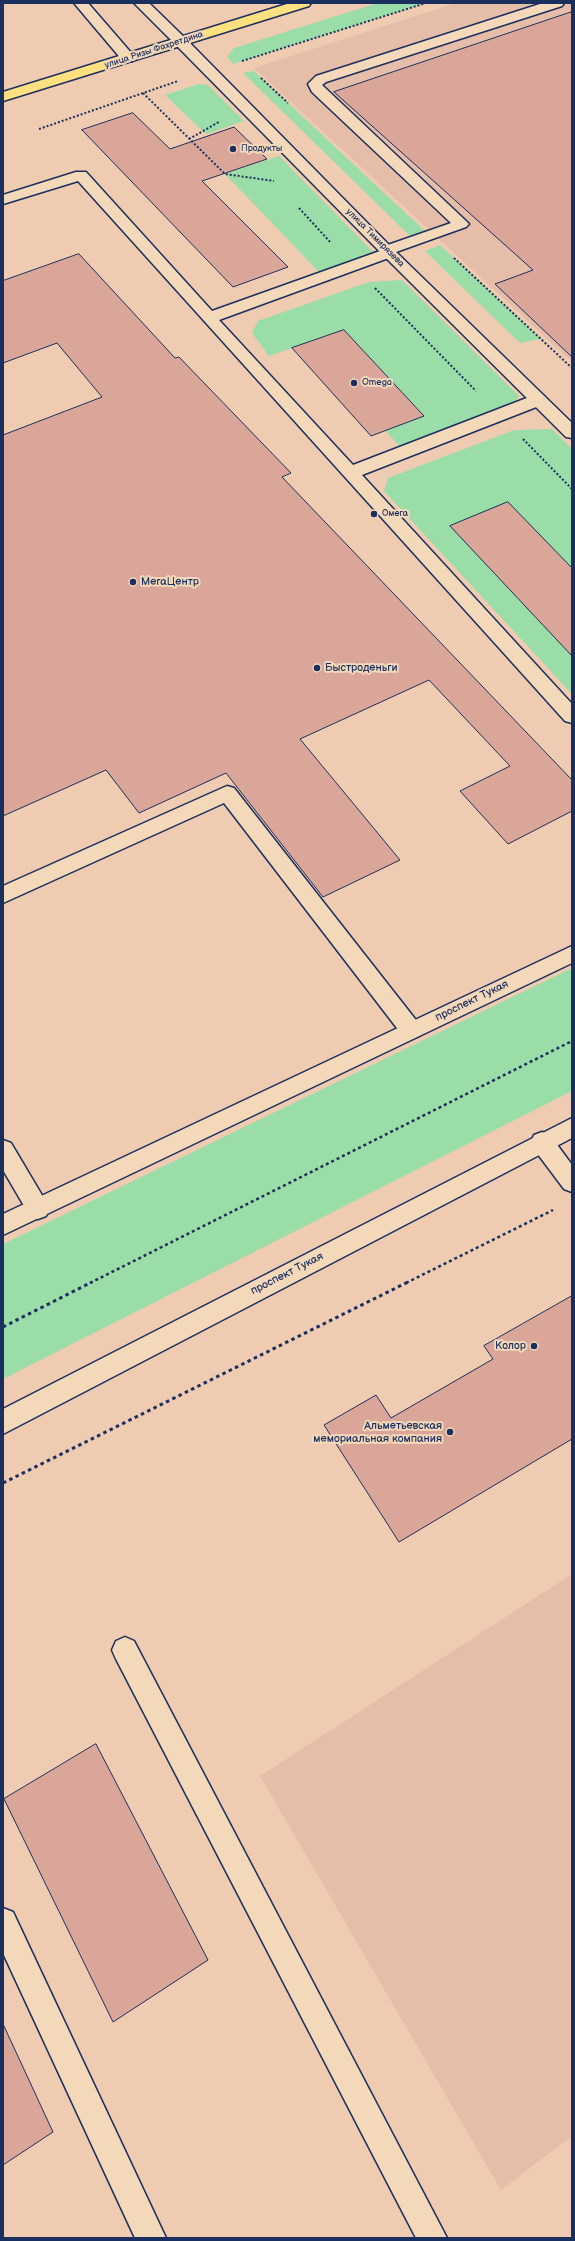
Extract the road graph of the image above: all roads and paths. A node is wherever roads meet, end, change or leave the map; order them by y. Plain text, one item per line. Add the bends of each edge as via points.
1 (81, 3) edge
2 (141, 3) edge
3 (304, 3) edge
4 (426, 3) edge
5 (557, 3) edge
6 (180, 41) junction
7 (128, 58) junction
8 (238, 62) dead end
9 (183, 80) dead end
10 (143, 93) junction
11 (3, 97) edge
12 (223, 120) dead end
13 (39, 129) dead end
14 (189, 139) junction
15 (274, 181) dead end
16 (3, 200) edge
17 (295, 204) dead end
18 (388, 251) junction
19 (353, 266) junction
20 (209, 318) junction
21 (538, 400) junction
22 (500, 415) junction
23 (572, 434) edge
24 (352, 472) junction
25 (572, 489) edge
26 (572, 716) edge
27 (3, 896) edge
28 (572, 954) edge
29 (411, 1030) junction
30 (572, 1042) edge
31 (572, 1127) edge
32 (542, 1142) junction
33 (3, 1150) edge
34 (572, 1182) edge
35 (558, 1208) dead end
36 (38, 1209) junction
37 (3, 1225) edge
38 (3, 1328) edge
39 (3, 1422) edge
40 (3, 1482) edge
41 (125, 1650) dead end
42 (3, 1922) edge
43 (152, 2238) edge
44 (432, 2238) edge

1 - 7 main road
2 - 6 main road, улица Тимирязева
3 - 6 main road, улица Ризы Фахретдина
4 - 8 path
5 - 18 main road via 321,78 315,84 461,224
6 - 7 main road, улица Ризы Фахретдина
6 - 18 main road, улица Тимирязева
7 - 11 main road, улица Ризы Фахретдина
9 - 10 path
10 - 13 path
10 - 14 path
12 - 14 path
14 - 15 path via 225,174
16 - 20 main road via 81,175
17 - 19 path
18 - 19 main road
18 - 21 main road, улица Тимирязева
19 - 20 main road
19 - 22 path
20 - 24 main road
21 - 22 main road
21 - 23 main road, улица Тимирязева
22 - 24 main road
22 - 25 path
24 - 26 main road
27 - 29 main road via 227,793
28 - 29 main road, проспект Тукая
29 - 36 main road, проспект Тукая
30 - 38 path
31 - 32 main road, проспект Тукая
32 - 34 main road
32 - 39 main road, проспект Тукая
33 - 36 main road
35 - 40 path
36 - 37 main road, проспект Тукая
41 - 44 main road
42 - 43 main road

